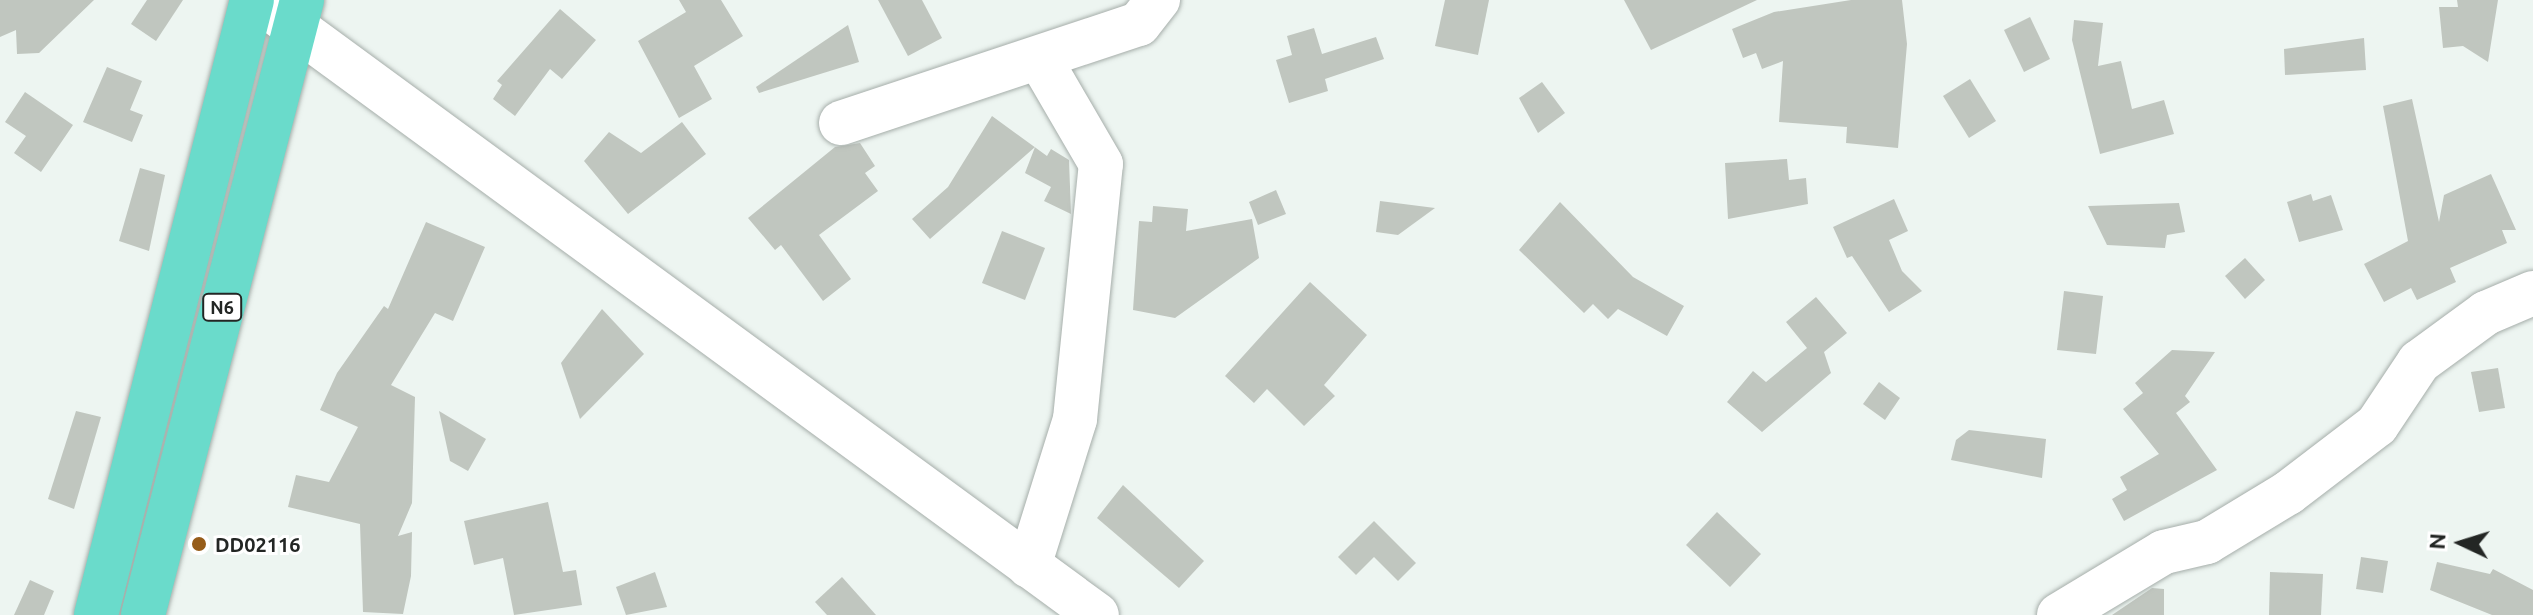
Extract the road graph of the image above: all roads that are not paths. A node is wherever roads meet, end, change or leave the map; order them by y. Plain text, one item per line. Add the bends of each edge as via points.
1 (252, 0) edge
2 (258, 0) edge
3 (1158, 0) edge
4 (299, 12) edge
5 (1041, 61) junction
6 (841, 123) dead end
7 (2533, 293) edge
8 (1029, 566) junction
9 (96, 615) edge
10 (143, 615) edge
11 (1097, 615) edge
12 (2059, 615) edge

1 - 9 highway, N6
2 - 4 street
3 - 5 street via 1139,24
4 - 8 street
4 - 10 highway, N6
5 - 6 street
5 - 8 street via 1101,164 1075,419
7 - 12 street via 2486,313 2419,362 2377,425 2288,493 2207,542 2164,552
8 - 11 street

